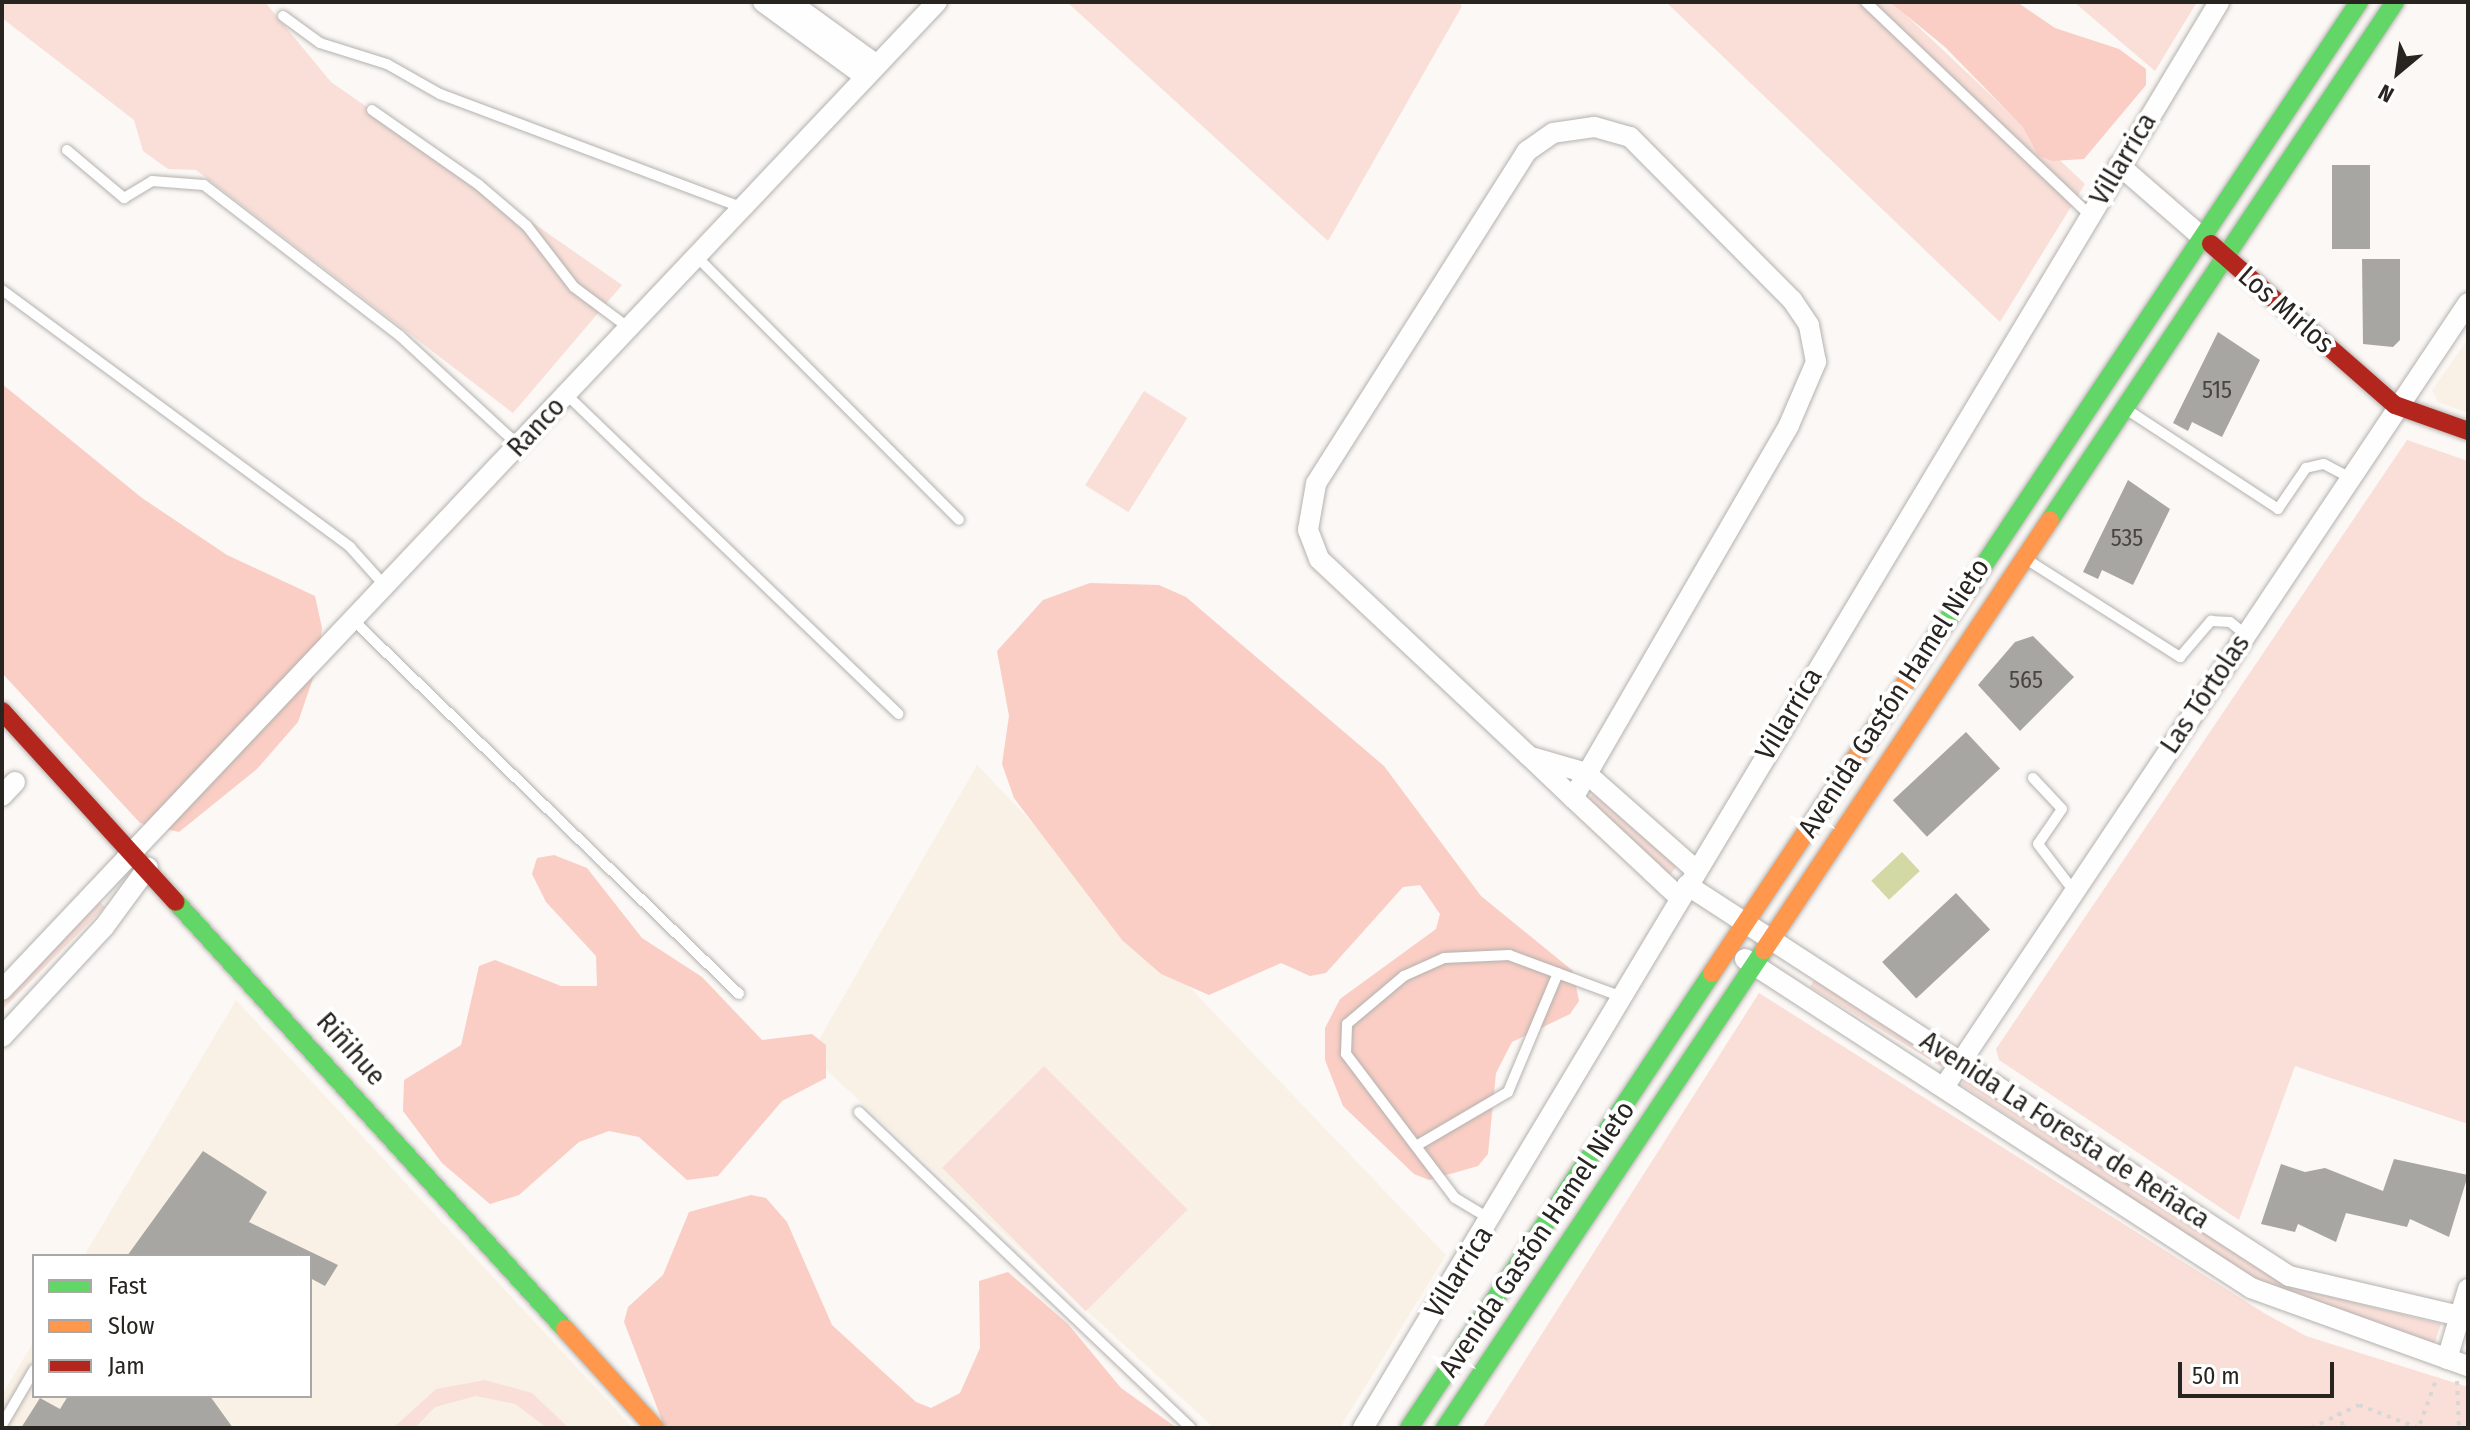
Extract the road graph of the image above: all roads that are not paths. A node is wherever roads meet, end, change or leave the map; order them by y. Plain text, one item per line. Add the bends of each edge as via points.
1 (763, 2) edge
2 (790, 2) edge
3 (937, 2) edge
4 (1866, 2) edge
5 (2218, 2) edge
6 (2359, 2) edge
7 (2395, 2) edge
8 (283, 16) dead end
9 (872, 71) junction
10 (372, 110) dead end
11 (67, 150) dead end
12 (2119, 165) junction
13 (743, 208) junction
14 (2089, 214) junction
15 (2203, 238) junction
16 (697, 257) junction
17 (2226, 258) junction
18 (2, 290) edge
19 (2468, 303) edge
20 (629, 328) junction
21 (567, 395) junction
22 (2395, 405) junction
23 (2123, 407) junction
24 (2468, 431) edge
25 (519, 446) junction
26 (2348, 477) junction
27 (959, 520) dead end
28 (2020, 555) junction
29 (385, 587) junction
30 (354, 621) junction
31 (2245, 634) junction
32 (2, 711) edge
33 (899, 714) dead end
34 (1528, 755) junction
35 (1586, 773) junction
36 (2033, 778) dead end
37 (1573, 798) junction
38 (142, 860) junction
39 (1687, 884) junction
40 (2073, 890) junction
41 (1745, 922) junction
42 (1770, 939) junction
43 (1728, 948) junction
44 (1753, 964) junction
45 (1558, 973) junction
46 (2, 990) edge
47 (739, 994) dead end
48 (1619, 996) junction
49 (2, 1037) edge
50 (1962, 1061) junction
51 (1944, 1087) junction
52 (859, 1112) dead end
53 (1416, 1146) junction
54 (1492, 1219) junction
55 (2468, 1289) edge
56 (2464, 1317) edge
57 (2454, 1361) edge
58 (32, 1373) edge
59 (2, 1425) edge
60 (655, 1428) edge
61 (1191, 1428) edge
62 (1363, 1428) edge
63 (1409, 1428) edge
64 (1445, 1428) edge

1 - 9 street
2 - 9 street
3 - 9 street, Ranco
4 - 14 lane
5 - 12 street, Villarrica
6 - 15 main road, Avenida Gastón Hamel Nieto
7 - 17 main road, Avenida Gastón Hamel Nieto
8 - 13 lane via 320,43 387,64 440,94
9 - 13 street, Ranco
10 - 20 lane via 479,185 527,226 574,287
11 - 25 lane via 124,198 152,181 204,185 400,336
12 - 14 street, Villarrica
12 - 15 street, Los Mirlos
13 - 16 street, Ranco
14 - 39 street, Villarrica
15 - 17 main road, Los Mirlos
15 - 41 main road, Avenida Gastón Hamel Nieto
16 - 20 street, Ranco
16 - 27 lane
17 - 22 main road, Los Mirlos
17 - 23 main road, Avenida Gastón Hamel Nieto
18 - 29 lane via 350,547
19 - 22 street, Las Tórtolas
20 - 21 street, Ranco
21 - 25 street, Ranco
21 - 33 lane
22 - 24 main road, Los Mirlos
22 - 26 street, Las Tórtolas
23 - 26 lane via 2278,509 2306,468 2324,464
23 - 28 main road, Avenida Gastón Hamel Nieto
25 - 29 street, Ranco
26 - 31 street, Las Tórtolas
28 - 31 lane via 2180,657 2211,621 2230,622
28 - 42 main road, Avenida Gastón Hamel Nieto
29 - 30 street, Ranco
30 - 38 street, Ranco
30 - 47 lane
31 - 40 street, Las Tórtolas
32 - 38 main road, Riñihue
34 - 35 street
34 - 35 street via 1319,559 1308,515 1316,484 1527,151 1553,133 1594,127 1630,137 1792,300 1809,325 1816,354 1803,398
34 - 37 street
35 - 37 street
35 - 39 street
36 - 40 lane via 2062,809 2038,844
37 - 39 street
38 - 46 street
38 - 49 street via 104,927
38 - 60 main road, Riñihue
39 - 41 street, Avenida La Foresta de Reñaca
39 - 48 street, Villarrica
40 - 50 street, Las Tórtolas
41 - 42 street, Avenida La Foresta de Reñaca
41 - 43 main road, Avenida Gastón Hamel Nieto
42 - 44 main road, Avenida Gastón Hamel Nieto
42 - 50 street, Avenida La Foresta de Reñaca
43 - 44 street, Avenida La Foresta de Reñaca
43 - 63 main road, Avenida Gastón Hamel Nieto
44 - 51 street, Avenida La Foresta de Reñaca
44 - 64 main road, Avenida Gastón Hamel Nieto
45 - 48 lane
45 - 53 lane via 1508,1092
45 - 53 lane via 1509,955 1444,958 1404,976 1347,1024 1346,1054
48 - 54 street, Villarrica
50 - 51 street, Las Tórtolas
50 - 56 street, Avenida La Foresta de Reñaca via 2289,1276
51 - 57 street, Avenida La Foresta de Reñaca via 2251,1288
52 - 61 lane
53 - 54 lane via 1455,1198
54 - 62 street, Villarrica
55 - 56 street
56 - 57 street
58 - 59 lane

